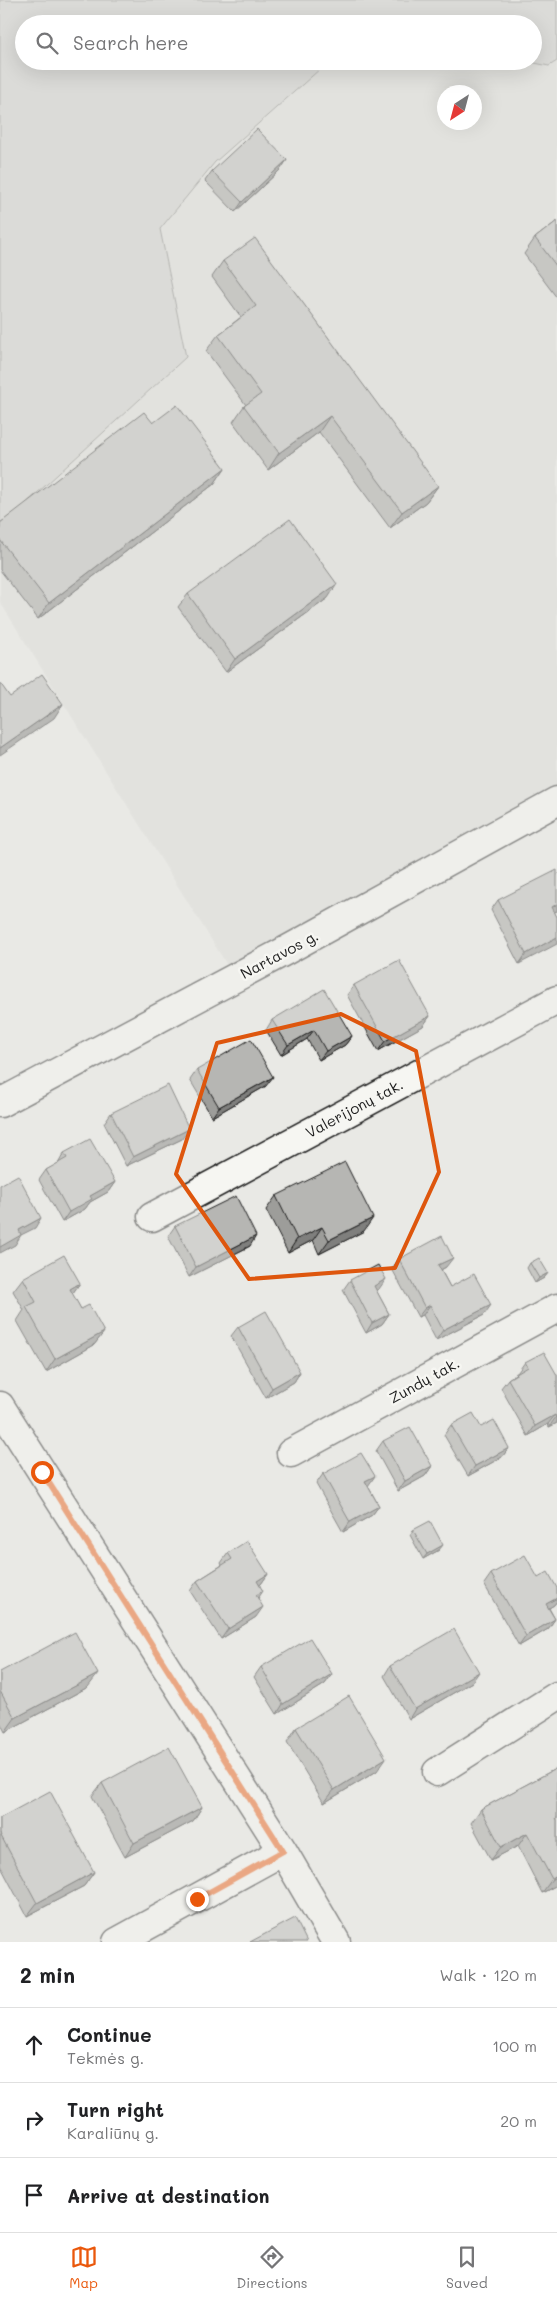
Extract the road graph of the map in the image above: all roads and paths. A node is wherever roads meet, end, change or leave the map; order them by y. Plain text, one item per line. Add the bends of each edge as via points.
1 (557, 801) edge
2 (557, 1000) edge
3 (0, 1103) edge
4 (152, 1217) dead end
5 (557, 1308) edge
6 (0, 1406) edge
7 (291, 1453) dead end
8 (557, 1696) edge
9 (437, 1772) dead end
10 (283, 1851) junction
11 (117, 1942) edge
12 (336, 1942) edge

1 - 3 street, Nartavos g.
2 - 4 street, Valerijonų tak.
5 - 7 street, Zundų tak.
6 - 10 street
8 - 9 street
10 - 11 street
10 - 12 street

